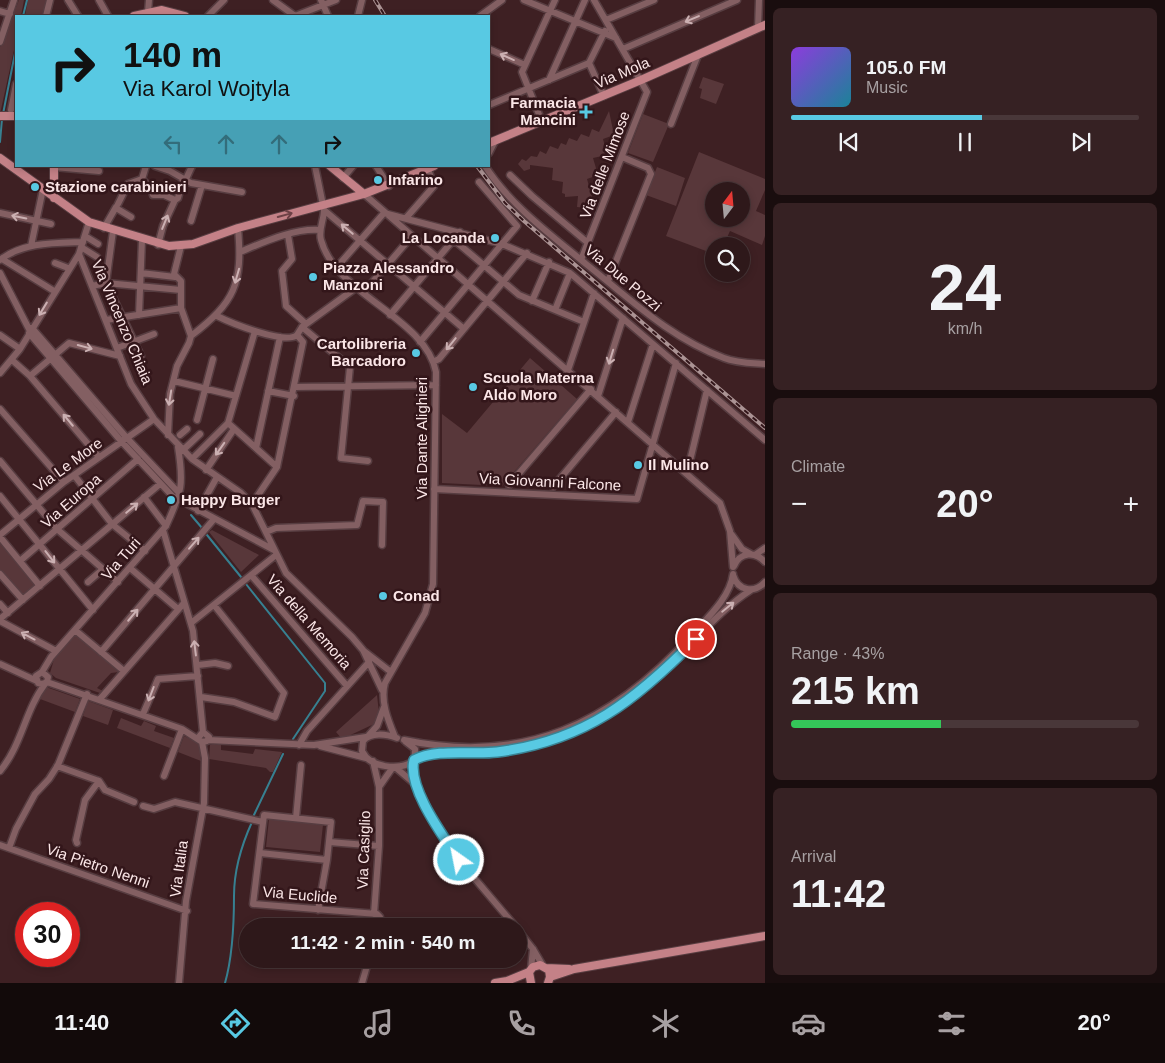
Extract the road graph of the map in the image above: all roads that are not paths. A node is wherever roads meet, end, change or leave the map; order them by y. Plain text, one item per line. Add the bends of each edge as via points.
1 (14, 0) edge
2 (50, 0) edge
3 (68, 0) edge
4 (98, 0) edge
5 (149, 0) edge
6 (224, 0) edge
7 (273, 0) edge
8 (336, 0) edge
9 (362, 0) edge
10 (502, 0) edge
11 (524, 0) edge
12 (554, 0) edge
13 (585, 0) edge
14 (594, 0) edge
15 (654, 0) edge
16 (737, 0) edge
17 (760, 0) edge
18 (322, 2) edge
19 (0, 11) edge
20 (550, 11) junction
21 (148, 12) junction
22 (10, 14) junction
23 (46, 15) edge
24 (77, 15) edge
25 (107, 15) edge
26 (138, 15) edge
27 (183, 15) edge
28 (209, 15) edge
29 (294, 15) edge
30 (297, 15) edge
31 (328, 15) edge
32 (358, 15) edge
33 (481, 15) edge
34 (576, 22) junction
35 (607, 22) junction
36 (762, 27) edge
37 (604, 33) junction
38 (616, 38) junction
39 (0, 42) edge
40 (490, 49) edge
41 (623, 49) junction
42 (698, 55) junction
43 (589, 63) junction
44 (525, 65) junction
45 (549, 80) junction
46 (641, 80) junction
47 (529, 89) junction
48 (604, 96) junction
49 (15, 98) edge
50 (490, 105) edge
51 (14, 113) edge
52 (0, 116) edge
53 (542, 122) junction
54 (671, 124) dead end
55 (492, 142) edge
56 (622, 157) junction
57 (0, 158) edge
58 (54, 167) edge
59 (87, 167) edge
60 (146, 167) edge
61 (157, 167) edge
62 (191, 167) edge
63 (315, 167) edge
64 (331, 167) edge
65 (352, 167) edge
66 (377, 167) edge
67 (431, 168) edge
68 (487, 168) edge
69 (99, 171) dead end
70 (510, 175) dead end
71 (343, 178) junction
72 (184, 179) junction
73 (142, 180) junction
74 (479, 182) dead end
75 (202, 185) junction
76 (389, 186) junction
77 (43, 189) junction
78 (242, 192) dead end
79 (364, 194) junction
80 (54, 198) junction
81 (175, 200) junction
82 (117, 207) junction
83 (323, 207) junction
84 (384, 213) junction
85 (0, 214) edge
86 (131, 217) dead end
87 (406, 218) junction
88 (37, 220) junction
89 (191, 220) dead end
90 (89, 222) junction
91 (51, 224) dead end
92 (104, 228) junction
93 (238, 228) junction
94 (320, 230) junction
95 (113, 231) junction
96 (460, 232) junction
97 (288, 235) junction
98 (412, 236) junction
99 (142, 240) junction
100 (360, 240) junction
101 (454, 240) junction
102 (588, 243) junction
103 (98, 244) dead end
104 (158, 244) junction
105 (502, 244) junction
106 (31, 246) junction
107 (181, 246) junction
108 (83, 248) junction
109 (240, 252) junction
110 (527, 252) junction
111 (97, 257) dead end
112 (438, 259) junction
113 (1, 260) edge
114 (581, 260) junction
115 (549, 262) junction
116 (55, 263) dead end
117 (388, 264) junction
118 (484, 266) junction
119 (68, 268) junction
120 (336, 268) junction
121 (0, 273) edge
122 (141, 273) junction
123 (570, 273) junction
124 (175, 277) junction
125 (608, 281) junction
126 (503, 282) junction
127 (106, 283) junction
128 (469, 285) junction
129 (92, 286) junction
130 (415, 286) junction
131 (140, 287) junction
132 (357, 287) junction
133 (181, 290) junction
134 (54, 291) junction
135 (364, 292) junction
136 (594, 293) junction
137 (487, 301) junction
138 (532, 301) junction
139 (181, 308) junction
140 (555, 310) junction
141 (445, 312) junction
142 (390, 314) junction
143 (139, 315) junction
144 (216, 316) junction
145 (122, 318) junction
146 (623, 318) junction
147 (106, 320) junction
148 (584, 322) junction
149 (304, 326) junction
150 (464, 329) junction
151 (30, 331) junction
152 (255, 331) junction
153 (154, 334) dead end
154 (0, 335) edge
155 (297, 335) junction
156 (190, 336) junction
157 (280, 337) junction
158 (134, 341) junction
159 (420, 342) junction
160 (653, 344) junction
161 (117, 348) junction
162 (20, 349) junction
163 (120, 356) junction
164 (141, 356) dead end
165 (53, 357) junction
166 (213, 359) dead end
167 (12, 360) junction
168 (434, 362) junction
169 (676, 364) junction
170 (765, 364) edge
171 (568, 370) junction
172 (0, 373) edge
173 (30, 376) junction
174 (174, 381) junction
175 (436, 385) junction
176 (348, 386) junction
177 (295, 387) junction
178 (205, 388) junction
179 (591, 389) junction
180 (268, 390) junction
181 (707, 390) junction
182 (236, 396) junction
183 (294, 396) junction
184 (598, 396) junction
185 (0, 408) edge
186 (616, 412) junction
187 (154, 419) junction
188 (197, 420) dead end
189 (628, 422) junction
190 (228, 423) junction
191 (187, 429) dead end
192 (234, 429) junction
193 (200, 434) dead end
194 (174, 437) junction
195 (124, 439) junction
196 (765, 440) edge
197 (653, 444) junction
198 (256, 448) junction
199 (180, 449) junction
200 (99, 457) junction
201 (138, 459) junction
202 (192, 459) junction
203 (0, 461) edge
204 (368, 461) dead end
205 (277, 467) junction
206 (206, 470) junction
207 (687, 472) junction
208 (74, 475) junction
209 (217, 477) junction
210 (64, 482) junction
211 (160, 484) junction
212 (509, 485) dead end
213 (553, 487) dead end
214 (434, 489) junction
215 (0, 496) edge
216 (144, 497) junction
217 (178, 498) junction
218 (92, 499) junction
219 (36, 504) junction
220 (252, 504) junction
221 (198, 511) junction
222 (19, 519) junction
223 (214, 519) junction
224 (112, 524) junction
225 (165, 528) junction
226 (57, 529) junction
227 (730, 531) junction
228 (266, 532) junction
229 (0, 536) edge
230 (40, 544) junction
231 (382, 545) dead end
232 (765, 548) edge
233 (81, 550) junction
234 (145, 551) junction
235 (275, 553) junction
236 (753, 554) junction
237 (20, 561) junction
238 (765, 562) edge
239 (174, 566) junction
240 (130, 568) junction
241 (60, 569) junction
242 (103, 569) junction
243 (733, 570) junction
244 (0, 574) edge
245 (251, 575) junction
246 (88, 582) dead end
247 (118, 582) junction
248 (765, 582) edge
249 (40, 586) junction
250 (765, 587) edge
251 (154, 588) junction
252 (754, 589) junction
253 (23, 600) junction
254 (184, 603) junction
255 (0, 604) edge
256 (214, 604) junction
257 (178, 608) junction
258 (93, 610) junction
259 (8, 613) junction
260 (0, 620) edge
261 (191, 623) junction
262 (75, 630) junction
263 (363, 650) junction
264 (56, 651) junction
265 (102, 652) junction
266 (369, 662) junction
267 (3, 665) edge
268 (198, 666) junction
269 (228, 666) dead end
270 (373, 670) junction
271 (124, 671) junction
272 (40, 673) junction
273 (389, 675) junction
274 (198, 676) junction
275 (43, 681) junction
276 (347, 686) junction
277 (383, 691) junction
278 (87, 694) junction
279 (200, 697) junction
280 (100, 699) junction
281 (384, 707) junction
282 (143, 714) junction
283 (182, 729) junction
284 (368, 736) junction
285 (204, 737) junction
286 (395, 737) junction
287 (404, 740) junction
288 (299, 745) junction
289 (314, 745) junction
290 (371, 760) junction
291 (414, 760) junction
292 (302, 764) dead end
293 (57, 766) junction
294 (394, 767) junction
295 (0, 771) edge
296 (164, 776) dead end
297 (99, 781) junction
298 (379, 787) junction
299 (418, 788) junction
300 (134, 802) dead end
301 (143, 806) dead end
302 (203, 807) junction
303 (296, 818) junction
304 (261, 822) junction
305 (329, 842) junction
306 (77, 843) dead end
307 (0, 845) edge
308 (379, 846) junction
309 (9, 848) junction
310 (260, 853) junction
311 (327, 860) junction
312 (318, 910) junction
313 (187, 911) junction
314 (374, 914) junction
315 (380, 918) edge
316 (508, 918) edge
317 (765, 936) edge
318 (527, 941) edge
319 (534, 949) junction
320 (545, 967) junction
321 (366, 968) edge
322 (574, 969) junction
323 (530, 971) junction
324 (507, 981) junction
325 (549, 981) edge
326 (179, 983) edge
327 (362, 983) edge
328 (495, 983) edge
329 (531, 983) edge

1 - 22 street
2 - 23 street
3 - 24 street
4 - 25 street
5 - 21 street
6 - 28 street
7 - 29 street
8 - 18 street
9 - 32 street
10 - 33 street
11 - 20 street
12 - 20 street
13 - 34 street
14 - 35 street
15 - 35 street
16 -> 41 street
17 - 36 street
18 - 30 street
18 - 31 street
19 - 22 street
20 - 34 street
20 - 44 street
21 - 26 main road
21 - 27 main road via 166,10
22 - 39 street
34 - 37 street
34 - 45 street
35 - 37 street
35 - 38 street
36 - 42 main road, Via Mola
37 - 38 street
37 - 43 street
38 - 41 street
44 -> 40 street
41 - 46 street
42 - 46 main road, Via Mola
42 - 54 street
43 - 45 street
43 - 48 street
44 - 47 street via 522,72
45 - 47 street
46 - 48 main road, Via Mola
46 - 56 street, Via delle Mimose via 647,92
47 - 50 street
47 - 53 street
48 - 53 main road, Via Mola
49 - 51 street
51 - 52 main road
53 - 55 main road, Via Mola
56 - 102 street, Via delle Mimose
56 - 125 street via 648,168 651,174
57 - 77 main road
58 - 59 street
58 - 80 main road
59 - 69 street
60 - 73 street
61 - 72 street
62 - 72 street
63 - 83 street
64 - 71 main road
65 - 71 street
66 - 76 street
67 - 76 main road
67 - 87 street via 434,186
68 - 114 street, Via Due Pozzi via 518,206
70 - 102 street
71 - 79 main road
72 - 75 street
72 - 81 street
73 - 81 street via 153,195
73 - 82 street via 128,184
74 - 105 street via 517,226
75 - 78 street
75 - 89 street
76 - 79 main road
77 - 80 main road
77 - 88 street
79 - 83 main road
79 - 84 street
80 - 90 main road
104 -> 81 street
82 - 86 street
82 - 92 street
93 -> 83 main road
83 - 94 street, Via Dante Alighieri
100 -> 83 street
84 - 87 street
84 - 98 street
84 - 100 street
88 -> 85 street
87 - 96 street
88 - 91 street
88 - 106 street
90 - 92 main road
90 - 108 street
92 - 95 main road
93 - 107 main road
93 - 109 street
94 - 97 street
94 - 120 street, Via Dante Alighieri via 322,244
95 - 99 main road
95 - 127 street
96 - 101 street
96 - 105 street
97 - 109 street
97 - 149 street via 292,259 282,271 286,306
98 - 112 street
98 - 117 street
99 - 104 main road
99 - 122 street
100 - 117 street
100 - 120 street
101 - 112 street
101 - 118 street
102 - 114 street, Via delle Mimose
103 - 108 street
104 - 107 main road
105 - 110 street
105 - 118 street
106 - 108 street
106 - 113 street via 9,253
107 - 124 street
108 - 111 street
108 - 119 street
108 - 129 street, Via Vincenzo Chiaia
109 -> 144 street via 238,272 229,298
110 - 115 street
110 - 126 street
112 - 128 street
112 - 130 street
113 - 134 street
114 - 125 street, Via Due Pozzi
115 - 123 street
115 - 138 street
116 - 119 street
117 - 130 street
117 - 135 street
118 - 126 street
118 - 128 street
119 - 134 street
120 - 132 street, Via Dante Alighieri
121 - 151 street
122 - 124 street
122 - 131 street
123 - 136 street
123 - 140 street
124 - 133 street via 181,282
125 - 170 street, Via Due Pozzi via 653,320 702,348 726,360
126 - 137 street
126 - 138 street
127 - 129 street
127 - 131 street
127 - 145 street
128 - 137 street
128 - 141 street
129 - 147 street, Via Vincenzo Chiaia
130 - 141 street
130 - 142 street
131 - 133 street
131 - 143 street
132 - 135 street, Via Dante Alighieri
132 - 149 street
133 - 139 street
134 -> 151 street
135 - 142 street, Via Dante Alighieri
136 - 146 street
136 - 148 street
137 - 150 street
137 - 171 street
138 - 140 street
139 - 143 street
139 - 156 street
140 - 148 street
141 - 150 street
141 - 159 street
142 - 159 street, Via Dante Alighieri
143 - 145 street
144 - 152 street
144 - 156 street
145 - 147 street
145 - 158 street
146 - 160 street
146 -> 184 street
147 - 161 street, Via Vincenzo Chiaia
148 - 171 street
149 - 155 street
149 - 176 street via 350,367
150 -> 168 street
151 - 162 street
151 - 165 street
152 - 157 street
152 - 182 street
153 - 158 street
154 - 162 street
155 - 157 street
155 - 177 street via 303,342
156 - 174 street
157 - 180 street
158 - 161 street
158 - 164 street
159 - 168 street, Via Dante Alighieri
160 - 169 street
160 - 189 street
161 - 163 street, Via Vincenzo Chiaia
162 - 167 street
165 -> 163 street via 70,343
163 - 187 street, Via Vincenzo Chiaia via 131,384
165 - 173 street
165 - 195 street
166 - 178 street
167 - 172 street
167 - 173 street
168 - 175 street, Via Dante Alighieri
169 - 181 street
169 - 197 street
171 - 179 street
200 -> 173 street
174 - 178 street
174 -> 194 street via 168,415
175 - 176 street
175 - 214 street, Via Dante Alighieri
176 - 177 street
176 - 204 street via 342,458
177 - 183 street
178 - 182 street
178 - 188 street
179 - 184 street
179 - 212 street
180 - 183 street
180 - 198 street
181 - 196 street
181 - 207 street
182 - 190 street
183 - 205 street
184 - 186 street
185 - 210 street
186 - 189 street
186 - 213 street
187 - 194 street, Via Vincenzo Chiaia
187 - 195 street, Via Le More
189 - 197 street
190 - 192 street
190 - 202 street
191 - 194 street
192 - 198 street
192 -> 206 street
193 - 199 street
194 - 199 street, Via Vincenzo Chiaia
195 - 200 street, Via Le More
195 - 201 street
195 - 217 street
197 - 207 street
197 - 214 street, Via Giovanni Falcone via 637,499
198 - 205 street
199 - 202 street, Via Vincenzo Chiaia
199 - 217 street, Via Turi via 183,480
200 - 208 street, Via Le More
201 - 211 street
201 - 218 street, Via Europa
202 - 206 street, Via Vincenzo Chiaia
203 - 219 street
205 - 220 street
206 - 209 street, Via Vincenzo Chiaia
207 - 227 street via 720,503
208 - 210 street, Via Le More
208 - 218 street
209 - 220 street, Via Vincenzo Chiaia
209 - 221 street
210 - 219 street, Via Le More
211 - 216 street
211 - 217 street
214 - 273 street, Via Dante Alighieri via 432,594 422,621
215 - 222 street
224 -> 216 street
216 - 225 street
217 - 221 street
217 - 225 street, Via Turi
218 - 224 street
218 - 226 street, Via Europa
219 - 222 street, Via Le More
219 - 226 street
220 - 228 street
221 - 223 street
222 - 229 street, Via Le More
222 - 230 street
223 - 235 street
239 -> 223 street
224 - 233 street
224 - 234 street
225 - 234 street, Via Turi
225 - 239 street, Via Italia
226 - 230 street, Via Europa
226 - 233 street
227 - 236 street via 742,549
227 - 243 street
228 - 231 street via 276,528 357,526 363,500 383,502
228 - 235 street
229 - 237 street
230 - 237 street, Via Europa
230 -> 241 street
232 - 236 street
233 - 241 street
233 - 242 street
234 - 240 street, Via Turi
235 - 245 street
235 - 263 street via 286,573
236 - 238 street
236 - 243 street via 740,557
237 - 249 street
239 - 251 street
239 - 254 street, Via Italia
240 - 247 street, Via Turi
240 - 251 street
241 - 249 street
241 - 258 street
242 - 246 street
242 - 247 street
243 - 252 street via 739,585
243 - 287 street via 729,586 713,611 674,654 626,696 585,721 541,738 501,746 432,745
244 - 253 street
245 - 256 street
245 - 276 street, Via della Memoria
247 - 258 street, Via Turi
248 - 252 street
249 - 253 street
250 - 252 street
251 - 257 street
265 -> 251 street
291 -> 252 street via 429,754 486,753 543,744 592,724 640,693 722,612
253 - 259 street
254 - 257 street
254 - 261 street, Via Italia
255 - 259 street
256 - 261 street
256 - 279 street via 284,693 275,717 234,702
257 - 271 street
258 - 262 street, Via Turi
259 - 260 street
264 -> 260 street
268 -> 261 street, Via Italia
262 - 264 street, Via Turi
262 - 265 street
263 - 266 street
263 - 273 street
264 - 272 street, Via Turi
265 - 271 street
266 - 270 street
266 - 276 street
267 - 272 street
267 - 275 street
268 - 269 street via 215,663
268 - 274 street, Via Italia
270 - 273 street
270 - 277 street
271 - 280 street
272 - 275 street
272 - 275 street
273 - 277 street, Via Dante Alighieri
274 - 279 street, Via Italia
274 -> 282 street via 158,679
275 - 278 street
275 - 295 street via 18,745
276 - 288 street via 307,731
277 - 281 street
278 - 280 street
278 - 293 street
279 - 285 street, Via Italia
280 - 282 street
281 - 284 street via 377,726
281 - 286 street
282 - 283 street
283 - 285 street
283 - 296 street
284 - 286 street
284 - 289 street
284 - 290 street, Via Casiglio via 361,745
285 - 288 street
285 - 302 street, Via Italia
286 - 287 street
287 - 291 street via 415,749
288 - 289 street
289 - 290 street
290 - 294 street
290 - 298 street, Via Casiglio
291 - 294 street via 405,766
291 - 299 street via 413,774
292 - 303 street
293 - 297 street
293 - 309 street via 35,794
294 - 298 street
294 - 299 street
297 - 300 street via 105,790
297 - 306 street via 85,800
298 - 308 street, Via Casiglio
299 - 316 street via 431,816 459,860
301 - 302 street via 154,809 174,802
302 - 304 street
302 - 313 street, Via Italia via 187,893
303 - 304 street via 264,815
303 - 305 street via 331,822
304 - 310 street
305 - 308 street
305 - 311 street
307 - 309 street, Via Pietro Nenni
308 - 314 street, Via Casiglio
309 - 313 street, Via Pietro Nenni
310 - 311 street
310 - 312 street, Via Euclide via 253,904
311 - 312 street
312 - 314 street, Via Euclide
313 - 326 street, Via Italia
314 - 315 street
317 - 322 main road
318 - 319 street
319 - 320 street
319 - 323 street
320 - 322 main road
320 - 323 main road via 536,966
320 - 325 main road
321 - 327 street
322 - 325 main road
323 - 324 main road
323 - 329 main road
324 - 328 main road
324 - 329 main road

